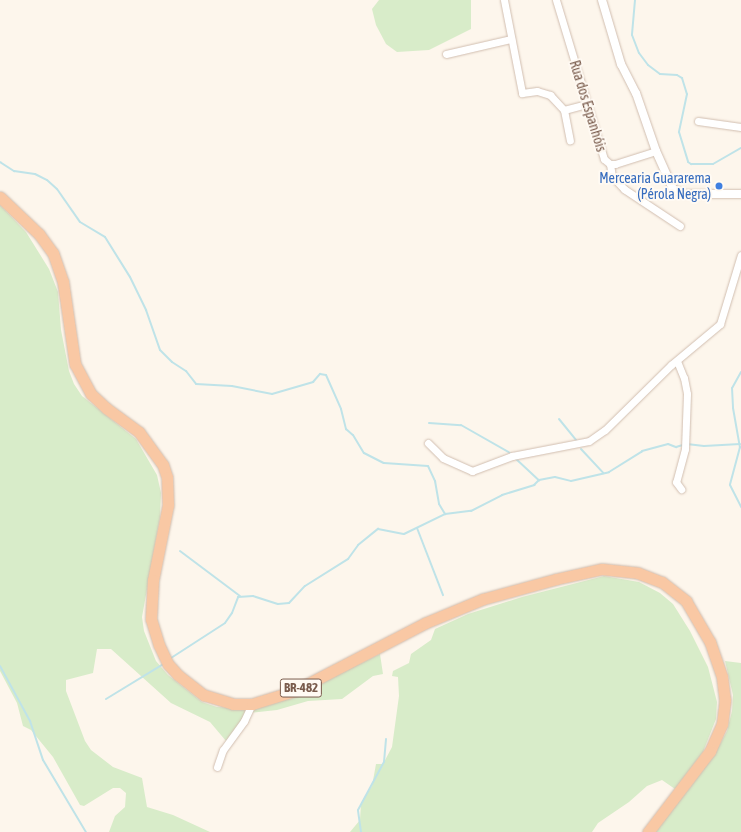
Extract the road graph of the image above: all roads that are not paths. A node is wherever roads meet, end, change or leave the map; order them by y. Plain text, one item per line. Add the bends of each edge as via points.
1 (504, 0) edge
2 (556, 0) edge
3 (602, 0) edge
4 (511, 39) junction
5 (446, 54) dead end
6 (586, 104) junction
7 (564, 110) junction
8 (698, 121) dead end
9 (741, 127) edge
10 (570, 140) dead end
11 (656, 151) junction
12 (610, 164) junction
13 (741, 194) edge
14 (0, 197) edge
15 (680, 226) dead end
16 (741, 255) edge
17 (677, 361) junction
18 (428, 443) dead end
19 (682, 488) dead end
20 (252, 704) junction
21 (217, 768) dead end
22 (648, 832) edge

1 - 4 street
2 - 6 street, Rua dos Espanhóis
3 - 11 street via 621,64 640,104
4 - 5 street
4 - 7 street via 522,94 537,91 550,94
6 - 7 street
6 - 12 street, Rua dos Espanhóis via 604,159
7 - 10 street
8 - 9 street
11 - 12 street, Rua dos Espanhóis
11 - 13 street via 673,189 684,194
12 - 15 street via 612,176 624,189
14 - 20 highway, BR-482 via 39,234 53,253 62,282 75,364 91,394 139,432 163,465 168,505 153,580 151,619 156,638 168,664 204,695 233,704
16 - 17 street via 720,324
17 - 18 street via 605,430 589,441 512,456 476,471 443,458
17 - 19 street via 686,387 686,445 676,482
20 - 21 street via 244,721 223,750
20 - 22 highway, BR-482 via 294,691 425,623 483,599 556,578 602,569 638,573 662,582 686,601 712,648 722,677 725,700 722,724 710,751

